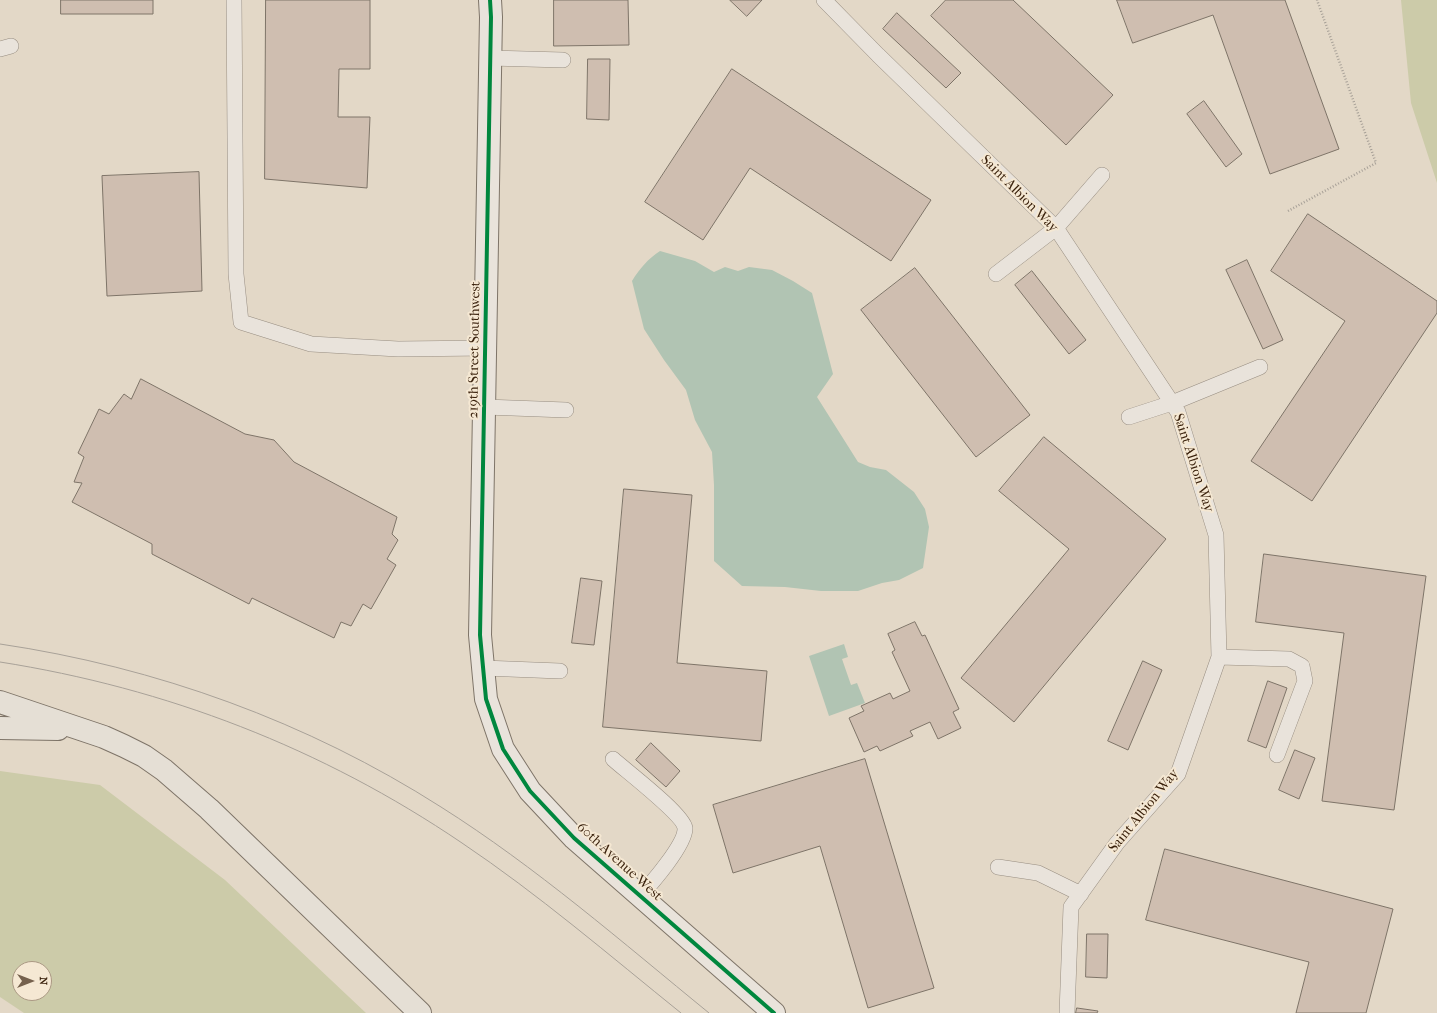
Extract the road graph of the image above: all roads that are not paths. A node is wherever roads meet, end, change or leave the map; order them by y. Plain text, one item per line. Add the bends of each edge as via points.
1 (234, 0) edge
2 (490, 0) edge
3 (824, 0) edge
4 (0, 44) edge
5 (0, 50) edge
6 (490, 58) junction
7 (563, 60) dead end
8 (1102, 175) dead end
9 (1056, 228) junction
10 (996, 274) dead end
11 (486, 348) junction
12 (1260, 367) dead end
13 (1172, 403) junction
14 (484, 407) junction
15 (566, 410) dead end
16 (1129, 417) dead end
17 (1218, 657) junction
18 (483, 668) junction
19 (560, 671) dead end
20 (486, 699) joint
21 (0, 702) edge
22 (0, 728) edge
23 (81, 730) junction
24 (1277, 755) dead end
25 (612, 759) dead end
26 (998, 867) dead end
27 (1061, 884) junction
28 (1081, 894) junction
29 (640, 896) junction
30 (1071, 907) junction
31 (420, 1013) edge
32 (774, 1013) edge
33 (1067, 1013) edge

1 - 11 lane via 236,274 241,322 312,344 398,349
2 - 6 street, 219th Street Southwest
3 - 9 lane, Saint Albion Way
4 - 5 lane via 11,46
6 - 7 lane
6 - 11 street, 219th Street Southwest
8 - 9 lane
9 - 10 lane
9 - 13 lane, Saint Albion Way
11 - 14 street, 219th Street Southwest
12 - 13 lane
13 - 16 lane
13 - 17 lane, Saint Albion Way via 1178,412 1216,535
14 - 15 lane
14 - 18 street, 219th Street Southwest via 480,635
17 - 24 lane via 1289,659 1302,666 1305,681
17 - 28 lane, Saint Albion Way via 1178,774 1117,843
18 - 19 lane
18 - 20 street, 219th Street Southwest
20 - 29 street, 60th Avenue West via 504,749 530,791 574,838
21 - 23 highway
22 - 23 highway
23 - 31 highway via 124,746 164,770 209,809
25 - 29 lane via 663,802 685,827 684,837 665,867
26 - 27 lane via 1038,873
27 - 28 lane
27 - 30 lane
28 - 30 lane, Saint Albion Way
29 - 32 street, 60th Avenue West
30 - 33 lane

